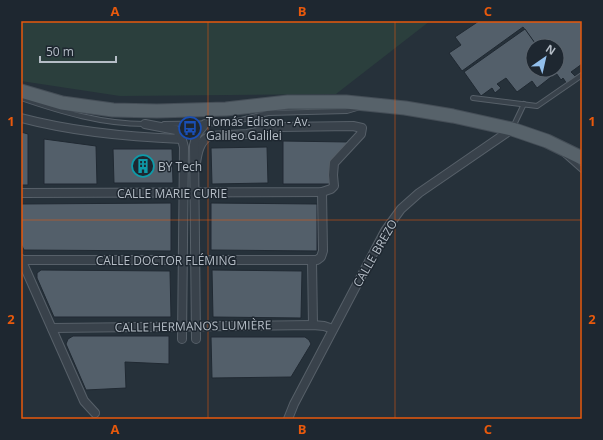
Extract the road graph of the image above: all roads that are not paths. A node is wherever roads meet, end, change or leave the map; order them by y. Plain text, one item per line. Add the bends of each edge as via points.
1 (582, 75) edge
2 (21, 91) edge
3 (21, 98) edge
4 (473, 98) dead end
5 (524, 104) junction
6 (363, 105) junction
7 (21, 118) edge
8 (145, 124) junction
9 (205, 124) junction
10 (512, 129) junction
11 (182, 139) junction
12 (547, 141) junction
13 (582, 158) edge
14 (195, 169) junction
15 (582, 170) edge
16 (322, 192) junction
17 (21, 193) edge
18 (183, 193) junction
19 (195, 193) junction
20 (182, 259) junction
21 (21, 260) edge
22 (195, 260) junction
23 (312, 260) junction
24 (313, 325) junction
25 (182, 326) junction
26 (196, 326) junction
27 (52, 328) junction
28 (333, 329) junction
29 (182, 339) dead end
30 (196, 339) dead end
31 (96, 414) dead end
32 (288, 419) edge

1 - 5 lane via 537,106
2 - 6 main road via 62,103 112,110 226,109 296,102 346,102
3 - 8 lane via 69,114
4 - 5 lane
5 - 10 lane
6 - 9 lane via 347,111 268,112 230,123
6 - 10 main road via 405,108
7 - 11 street via 110,135
8 - 9 lane
8 - 11 street via 176,130
9 - 14 street via 200,129 194,145
10 - 12 main road
10 - 28 street, CALLE BREZO via 419,193 401,209 385,231
11 - 18 street
12 - 13 main road
12 - 15 lane
14 - 16 street via 201,143 210,136 246,134 280,127 362,128 361,134 334,163 334,186
14 - 19 street
16 - 19 street, CALLE MARIE CURIE
16 - 23 street via 323,251 321,257
17 - 18 street, CALLE MARIE CURIE
18 - 19 street, CALLE MARIE CURIE
18 - 20 street
19 - 22 street
20 - 21 street, CALLE DOCTOR FLÉMING
20 - 22 street, CALLE DOCTOR FLÉMING
20 - 25 street
21 - 27 street
22 - 23 street, CALLE DOCTOR FLÉMING
22 - 26 street
23 - 24 street
24 - 26 street, CALLE HERMANOS LUMIÈRE
24 - 28 street, CALLE HERMANOS LUMIÈRE
25 - 26 street, CALLE HERMANOS LUMIÈRE
25 - 27 street, CALLE HERMANOS LUMIÈRE
25 - 29 street
26 - 30 street
27 - 31 street via 84,401
28 - 32 street, CALLE BREZO

